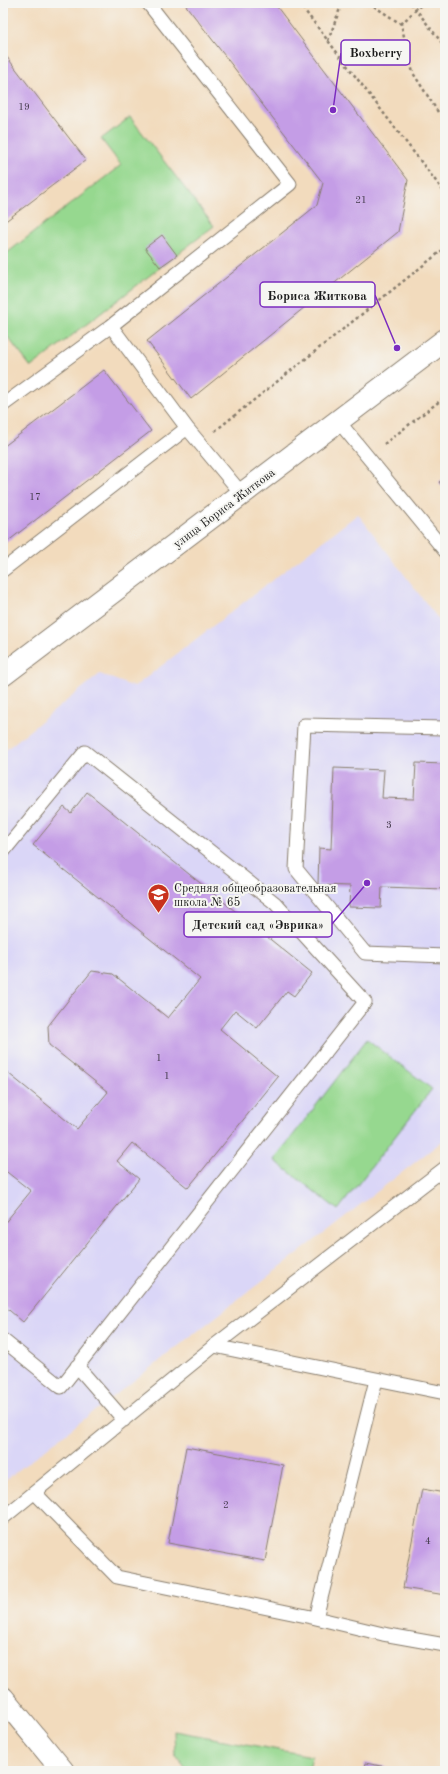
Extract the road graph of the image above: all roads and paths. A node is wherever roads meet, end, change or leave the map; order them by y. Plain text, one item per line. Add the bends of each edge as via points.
1 (8, 3) edge
2 (148, 3) edge
3 (299, 3) edge
4 (342, 3) edge
5 (369, 3) edge
6 (410, 3) edge
7 (423, 3) edge
8 (3, 7) edge
9 (415, 9) junction
10 (401, 24) junction
11 (328, 41) junction
12 (445, 47) edge
13 (445, 115) edge
14 (445, 193) edge
15 (445, 248) edge
16 (111, 326) junction
17 (445, 340) edge
18 (445, 397) edge
19 (3, 405) edge
20 (339, 422) junction
21 (187, 428) junction
22 (200, 443) junction
23 (381, 446) dead end
24 (242, 494) junction
25 (445, 551) edge
26 (3, 570) edge
27 (3, 675) edge
28 (445, 728) edge
29 (3, 852) edge
30 (445, 956) edge
31 (445, 1168) edge
32 (3, 1340) edge
33 (214, 1346) junction
34 (77, 1366) junction
35 (376, 1380) junction
36 (445, 1393) edge
37 (124, 1420) junction
38 (35, 1492) junction
39 (3, 1518) edge
40 (316, 1618) junction
41 (445, 1645) edge
42 (3, 1698) edge
43 (63, 1771) edge

1 - 8 path
2 - 16 lane via 290,184
3 - 11 path
4 - 11 path
5 - 10 path
6 - 9 path
7 - 9 path
9 - 10 path
9 - 12 path
10 - 13 path via 413,73 438,112
11 - 14 path
15 - 22 path
16 - 19 lane
16 - 21 lane
17 - 20 street, улица Бориса Житкова
18 - 23 path
20 - 24 street, улица Бориса Житкова
20 - 25 lane
21 - 22 lane
21 - 26 lane
22 - 24 lane
24 - 27 street, улица Бориса Житкова
28 - 30 lane via 304,725 296,869 365,953
29 - 34 lane via 86,752 275,903 365,1002
31 - 33 lane
32 - 34 lane via 61,1387
33 - 35 lane
33 - 37 lane
34 - 37 lane
35 - 36 lane
35 - 40 lane
37 - 38 lane
38 - 39 lane
38 - 40 lane via 117,1577
40 - 41 lane
42 - 43 street

